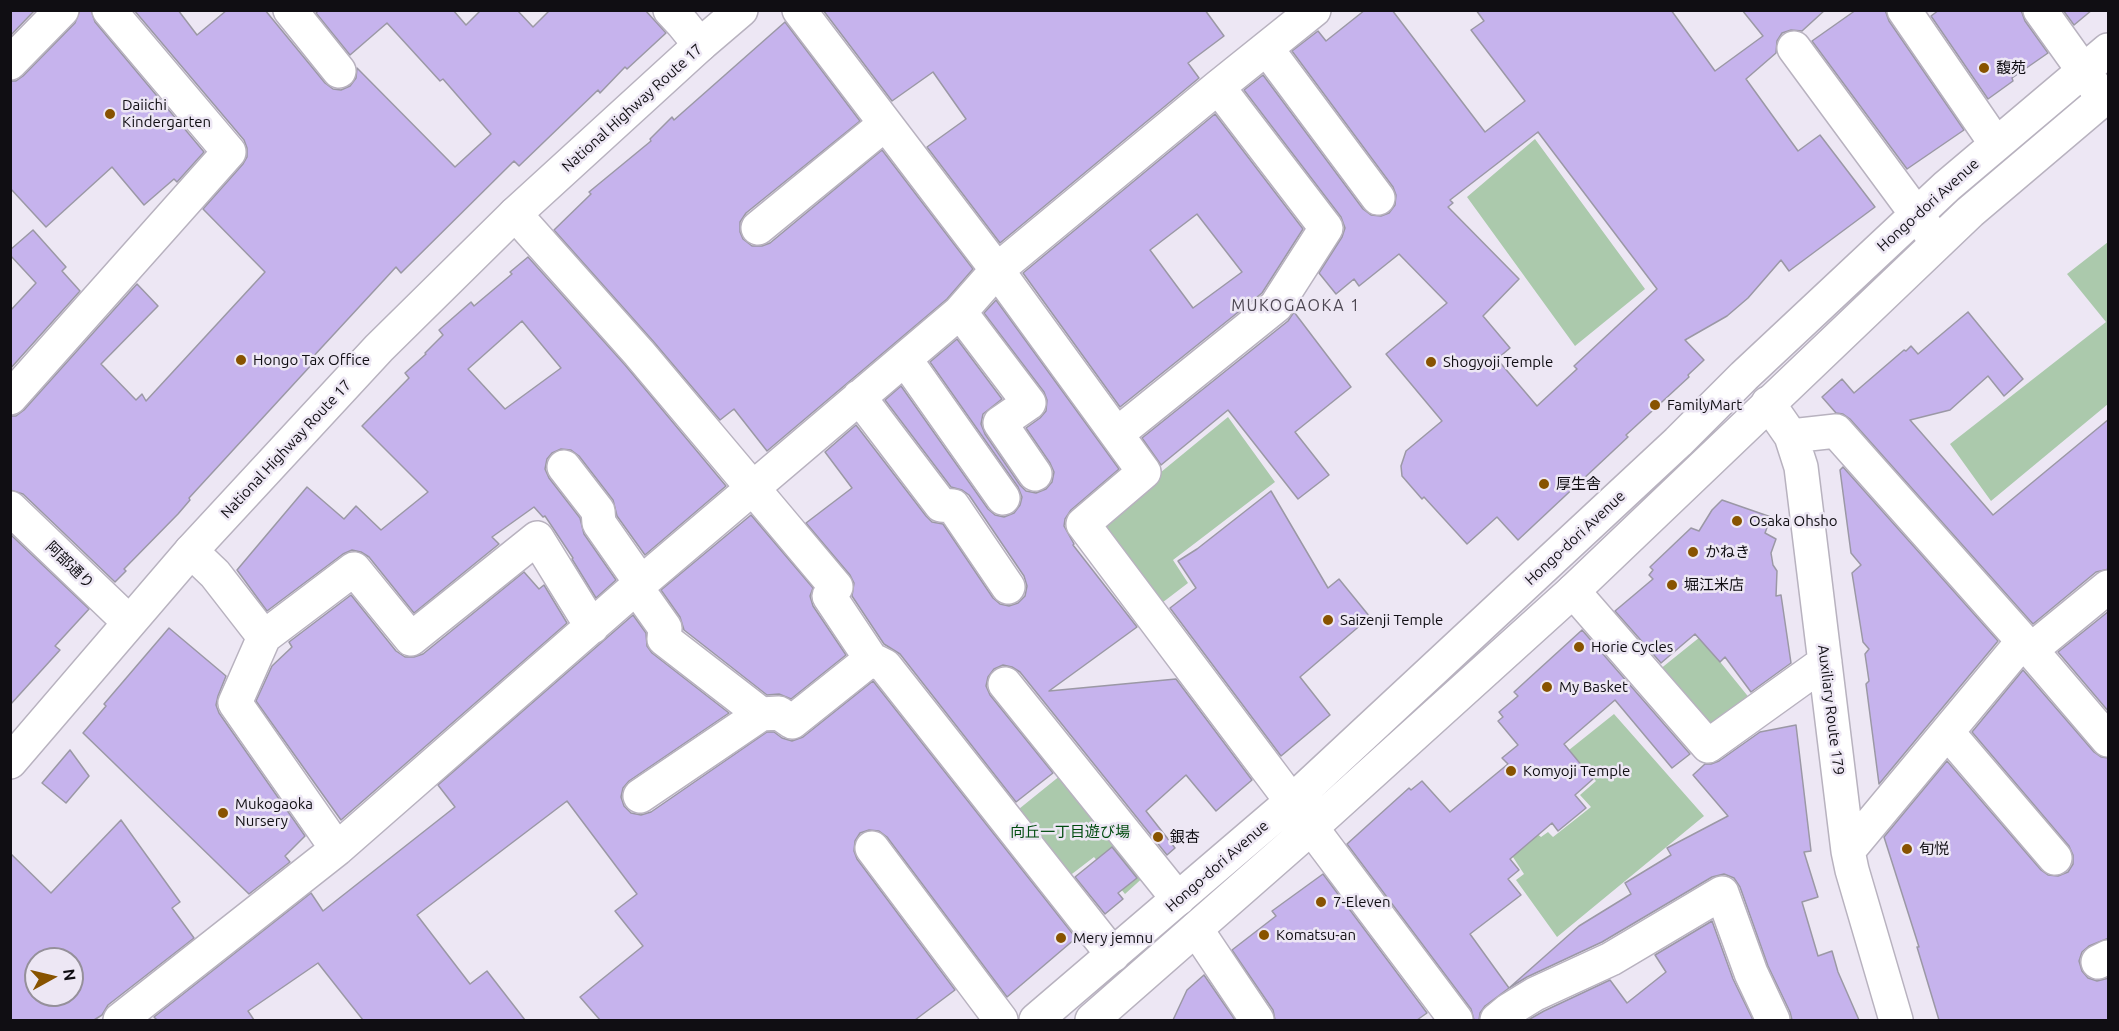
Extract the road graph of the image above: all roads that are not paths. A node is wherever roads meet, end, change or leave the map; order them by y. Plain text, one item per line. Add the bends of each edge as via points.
1 (62, 10) edge
2 (109, 10) edge
3 (290, 10) edge
4 (670, 10) edge
5 (741, 10) edge
6 (799, 10) edge
7 (1904, 10) edge
8 (2040, 10) edge
9 (1296, 16) edge
10 (700, 45) junction
11 (1794, 48) dead end
12 (1267, 49) junction
13 (2109, 50) edge
14 (10, 63) edge
15 (339, 71) dead end
16 (2083, 71) junction
17 (1218, 87) junction
18 (2106, 97) edge
19 (885, 124) junction
20 (1996, 144) junction
21 (1378, 198) dead end
22 (515, 214) junction
23 (1916, 214) junction
24 (758, 228) dead end
25 (1937, 243) junction
26 (997, 270) junction
27 (960, 312) junction
28 (905, 359) junction
29 (1744, 376) junction
30 (860, 397) junction
31 (10, 398) edge
32 (1768, 403) junction
33 (1117, 434) junction
34 (1791, 436) junction
35 (564, 467) dead end
36 (1035, 474) dead end
37 (753, 487) junction
38 (1003, 498) dead end
39 (10, 508) edge
40 (191, 551) junction
41 (639, 585) junction
42 (1008, 587) dead end
43 (2109, 587) edge
44 (1573, 591) junction
45 (129, 622) junction
46 (592, 627) junction
47 (264, 637) junction
48 (2027, 645) junction
49 (871, 659) junction
50 (1825, 662) junction
51 (1005, 684) dead end
52 (761, 714) junction
53 (1948, 733) junction
54 (2109, 740) edge
55 (10, 762) edge
56 (640, 796) dead end
57 (1292, 801) junction
58 (1312, 827) junction
59 (872, 848) dead end
60 (337, 849) junction
61 (1848, 851) junction
62 (2055, 858) dead end
63 (1178, 899) junction
64 (1196, 929) junction
65 (1113, 955) junction
66 (1096, 1019) edge
67 (120, 1020) edge
68 (1001, 1020) edge
69 (1036, 1020) edge
70 (1257, 1020) edge
71 (1456, 1020) edge
72 (1497, 1020) edge
73 (1773, 1020) edge
74 (1896, 1020) edge

1 - 14 main road
2 - 31 main road via 229,152
3 - 15 main road
4 - 10 main road
5 - 10 main road, National Highway Route 17
6 - 19 main road
7 - 20 main road
8 - 16 main road
9 - 12 main road
10 - 22 main road, National Highway Route 17
11 - 23 main road
12 - 17 main road
12 - 21 main road
13 - 16 main road, Hongo-dori Avenue
16 - 18 main road
16 - 20 main road, Hongo-dori Avenue
17 - 26 main road
17 - 33 main road via 1326,228 1276,306
18 - 25 main road
19 - 24 main road
19 - 26 main road
20 - 23 main road, Hongo-dori Avenue
22 - 37 main road
22 - 40 main road, National Highway Route 17 via 379,348
23 - 25 main road
23 - 29 main road, Hongo-dori Avenue
25 - 32 main road
26 - 27 main road
26 - 33 main road
27 - 28 main road
27 - 36 main road via 1029,403 1000,423
28 - 30 main road
28 - 38 main road
29 - 32 main road, Auxiliary Route 179
29 - 57 main road, Hongo-dori Avenue
30 - 37 main road
30 - 42 main road via 941,505 953,506
32 - 34 main road, Auxiliary Route 179
32 - 44 main road
33 - 57 main road via 1144,472 1083,525
34 - 48 main road via 1836,431
34 - 50 main road, Auxiliary Route 179 via 1801,466
35 - 41 main road via 598,511 599,523
37 - 41 main road
37 - 49 main road via 836,587 829,596
39 - 45 main road, 阿部通り
40 - 45 main road, National Highway Route 17
40 - 47 main road via 215,574
41 - 46 main road
41 - 52 main road via 665,628 664,639
43 - 48 main road
44 - 50 main road via 1708,746
44 - 58 main road
45 - 55 main road, National Highway Route 17
46 - 47 main road via 537,538 411,639 354,569
46 - 60 main road
47 - 60 main road via 235,703
48 - 53 main road
48 - 54 main road
49 - 52 main road via 792,722 779,713
49 - 65 main road via 885,666
50 - 61 main road, Auxiliary Route 179
51 - 63 main road
52 - 56 main road
53 - 61 main road
53 - 62 main road
57 - 58 main road
57 - 63 main road, Hongo-dori Avenue
58 - 64 main road
58 - 71 main road
59 - 68 main road
60 - 67 main road
61 - 74 main road, Auxiliary Route 179
63 - 65 main road, Hongo-dori Avenue
64 - 66 main road
64 - 70 main road
65 - 69 main road, Hongo-dori Avenue
72 - 73 main road via 1535,994 1611,959 1722,893

